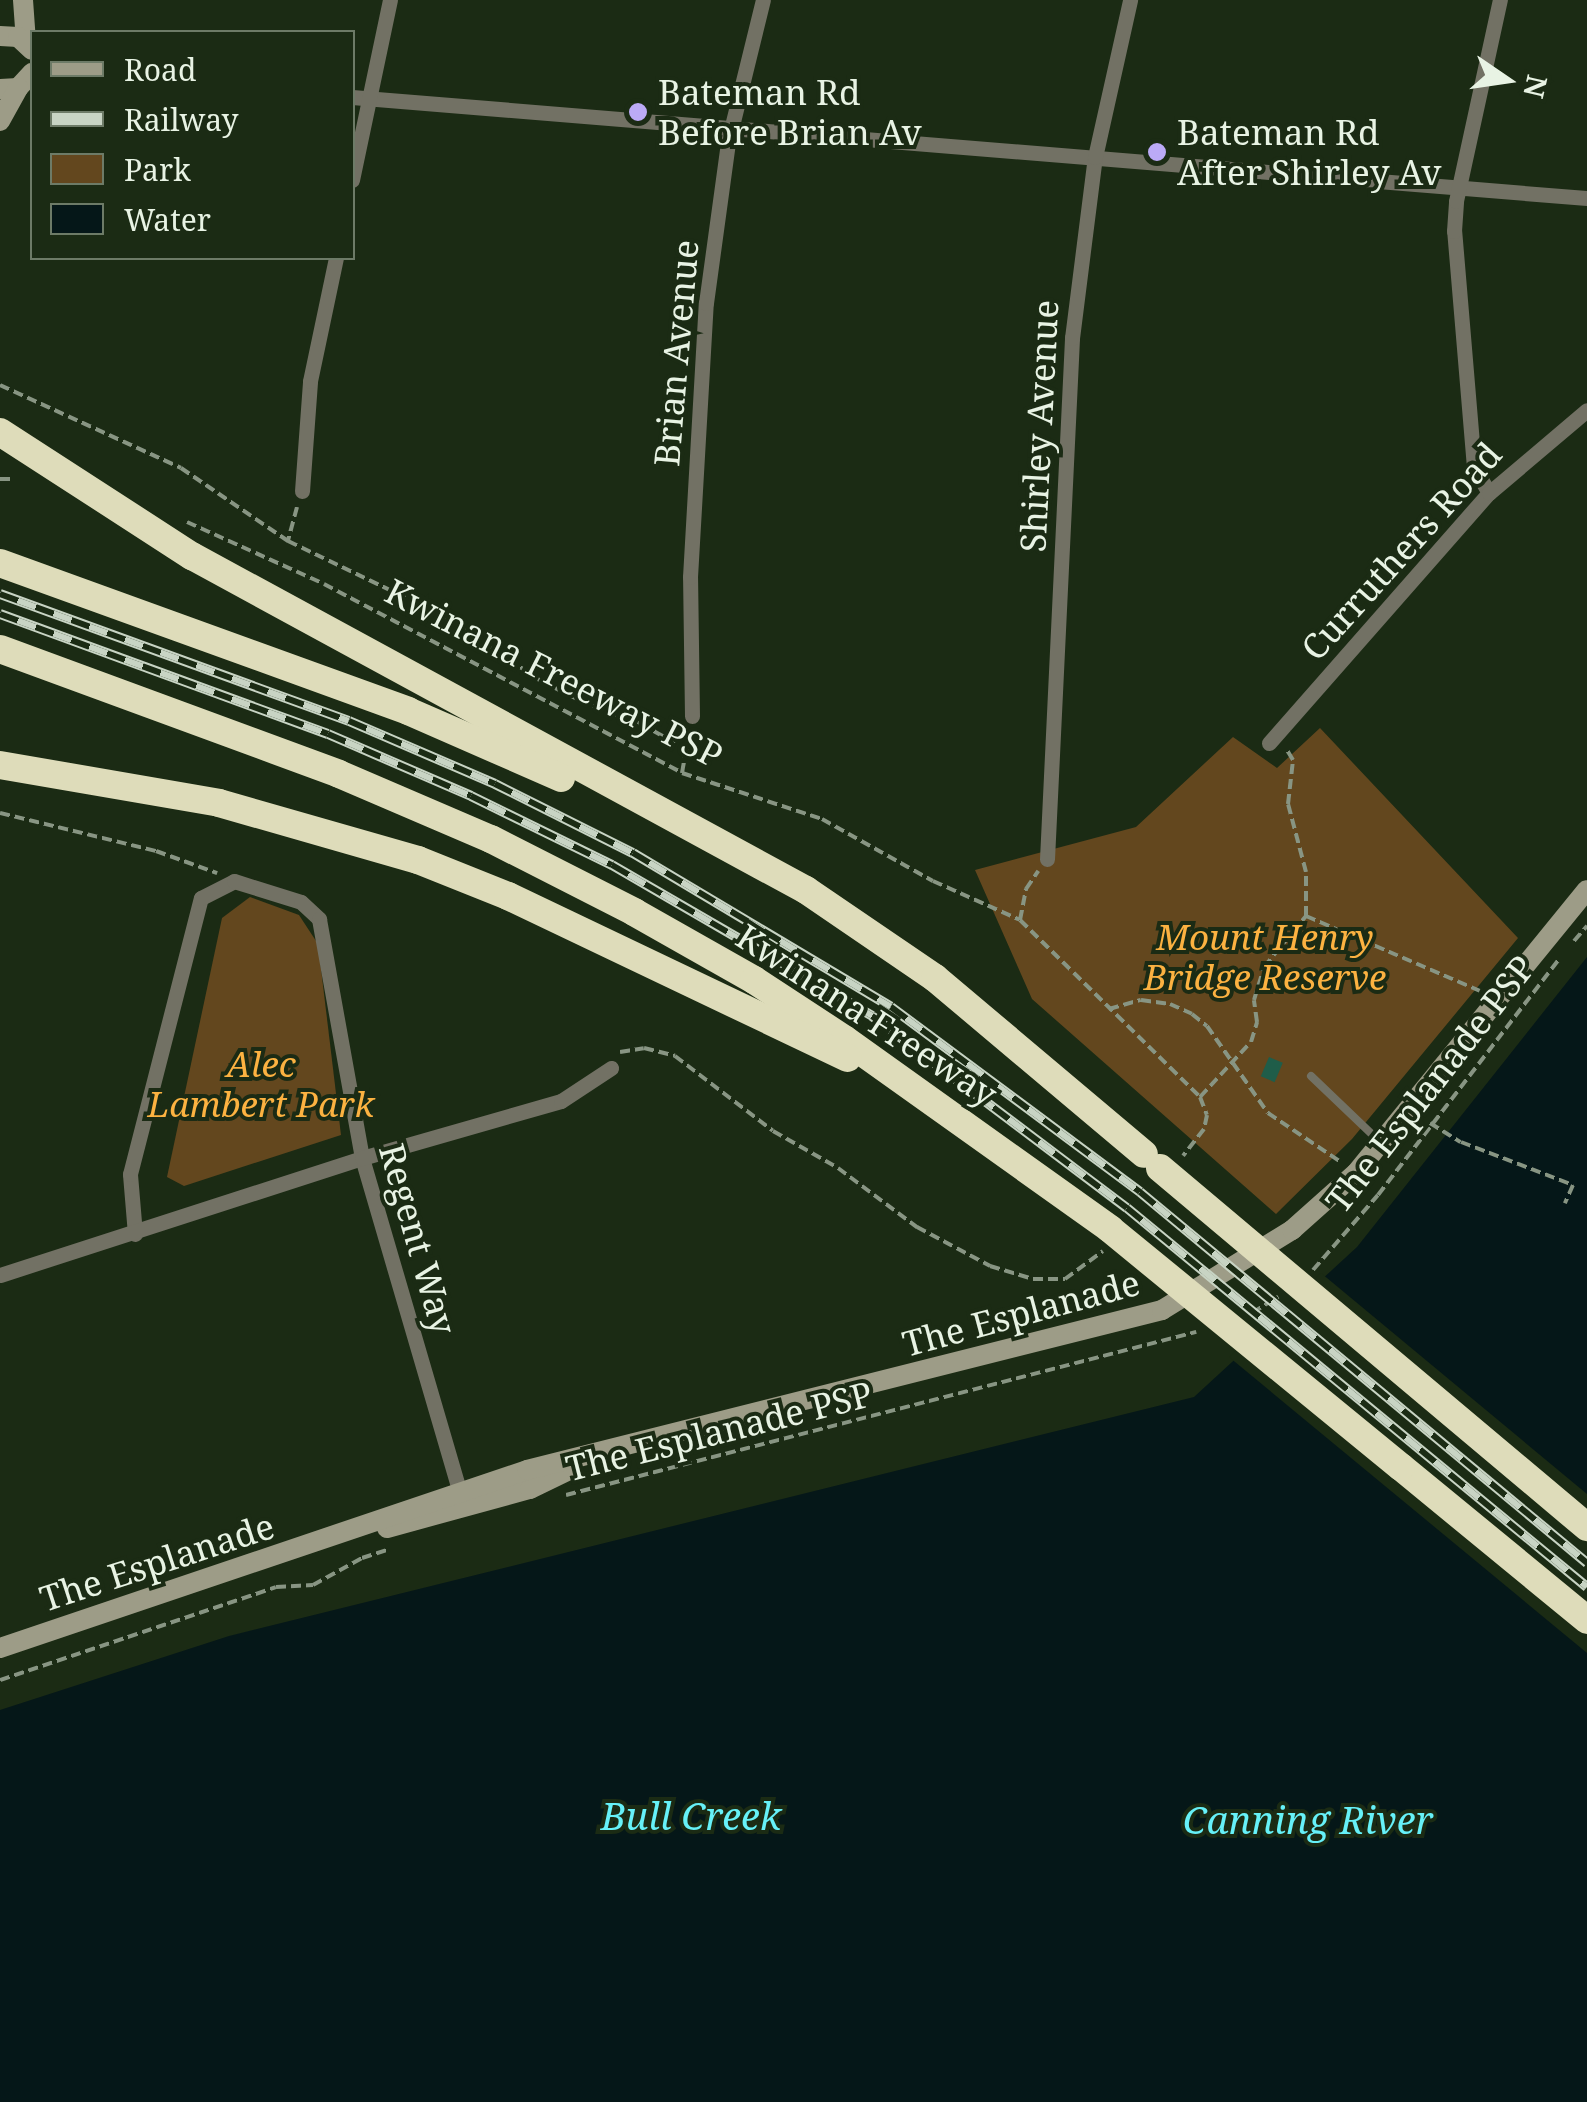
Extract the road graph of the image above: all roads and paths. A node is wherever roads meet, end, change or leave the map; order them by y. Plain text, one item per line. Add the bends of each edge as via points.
1 (20, 0) edge
2 (390, 0) edge
3 (764, 0) edge
4 (1130, 0) edge
5 (1500, 0) edge
6 (0, 36) edge
7 (29, 47) edge
8 (22, 82) edge
9 (361, 98) edge
10 (0, 121) edge
11 (732, 128) junction
12 (355, 153) edge
13 (1095, 157) junction
14 (1459, 188) junction
15 (1587, 198) edge
16 (336, 260) edge
17 (0, 385) edge
18 (1587, 410) edge
19 (3, 435) edge
20 (0, 479) edge
21 (14, 479) dead end
22 (302, 491) joint
23 (1489, 493) junction
24 (181, 520) dead end
25 (288, 541) junction
26 (0, 563) edge
27 (0, 649) edge
28 (692, 716) junction
29 (1269, 743) joint
30 (0, 765) edge
31 (682, 772) junction
32 (0, 813) edge
33 (1047, 859) joint
34 (234, 881) junction
35 (1587, 890) edge
36 (1306, 916) junction
37 (1020, 920) junction
38 (1587, 926) edge
39 (1496, 1004) junction
40 (1109, 1009) junction
41 (1514, 1020) junction
42 (1233, 1065) junction
43 (611, 1068) joint
44 (1311, 1076) dead end
45 (916, 1092) junction
46 (1200, 1098) junction
47 (1430, 1124) junction
48 (1382, 1144) junction
49 (362, 1158) junction
50 (1160, 1162) junction
51 (1356, 1173) junction
52 (1378, 1196) junction
53 (1566, 1203) dead end
54 (135, 1234) junction
55 (1108, 1238) junction
56 (0, 1275) edge
57 (1304, 1281) dead end
58 (1288, 1290) dead end
59 (1242, 1319) dead end
60 (1206, 1329) dead end
61 (549, 1499) dead end
62 (462, 1501) junction
63 (1587, 1528) edge
64 (396, 1548) dead end
65 (1587, 1620) edge
66 (0, 1648) edge
67 (0, 1680) edge

1 - 6 street
1 - 7 street
2 - 9 street
3 - 11 street, Brian Avenue
4 - 13 street, Shirley Avenue
5 - 14 street
6 - 7 street
8 - 10 street
9 - 11 street
9 - 12 street
11 - 13 street
11 - 28 street, Brian Avenue via 706,303 690,578
13 - 14 street
13 - 33 street, Shirley Avenue via 1072,338
14 - 15 street
14 - 23 street via 1457,297 1474,468
16 - 22 street via 310,381
17 - 25 path via 181,468
18 - 23 street, Curruthers Road
19 - 50 highway via 192,556 806,890 935,978
20 - 21 path
22 - 25 path
23 - 29 street, Curruthers Road
24 - 31 path, Kwinana Freeway PSP via 324,584
25 - 28 path via 446,617 541,681 673,742
26 - 50 highway, Kwinana Freeway via 408,711 624,809 859,944
27 - 45 highway, Kwinana Freeway via 278,749 492,839 754,980
28 - 31 path
29 - 36 path via 1288,750 1293,760 1288,804 1306,872
30 - 45 highway via 218,804 418,860 508,896
31 - 37 path, Kwinana Freeway PSP via 822,819
32 - 34 path via 156,852
33 - 37 path via 1026,889
34 - 49 street, Regent Way via 301,902 319,919
34 - 54 street via 202,898 130,1174
35 - 39 street, The Esplanade
36 - 39 path via 1476,989
36 - 42 path via 1264,967 1251,1042
37 - 40 path, Kwinana Freeway PSP
38 - 41 path, The Esplanade PSP
39 - 41 path
39 - 48 street, The Esplanade
40 - 42 path via 1141,1000 1170,1004 1207,1026
40 - 46 path, Kwinana Freeway PSP
41 - 47 path, The Esplanade PSP
42 - 46 path
42 - 51 path via 1268,1113
43 - 49 street via 561,1100
43 - 55 path via 622,1051 644,1048 675,1056 917,1227 990,1266 1066,1279
44 - 48 lane
45 - 55 highway, Kwinana Freeway
46 - 50 path via 1204,1129
47 - 52 path, The Esplanade PSP
47 - 53 path via 1573,1185
48 - 51 street, The Esplanade
49 - 54 street
49 - 62 street, Regent Way
50 - 63 highway, Kwinana Freeway, bridge
51 - 52 path
51 - 62 street, The Esplanade via 1292,1230 1162,1310 527,1470
52 - 57 path, The Esplanade PSP
54 - 56 street
55 - 65 highway, Kwinana Freeway, bridge
58 - 59 path
60 - 61 path, The Esplanade PSP
62 - 66 street, The Esplanade
64 - 67 path via 314,1585 276,1586

